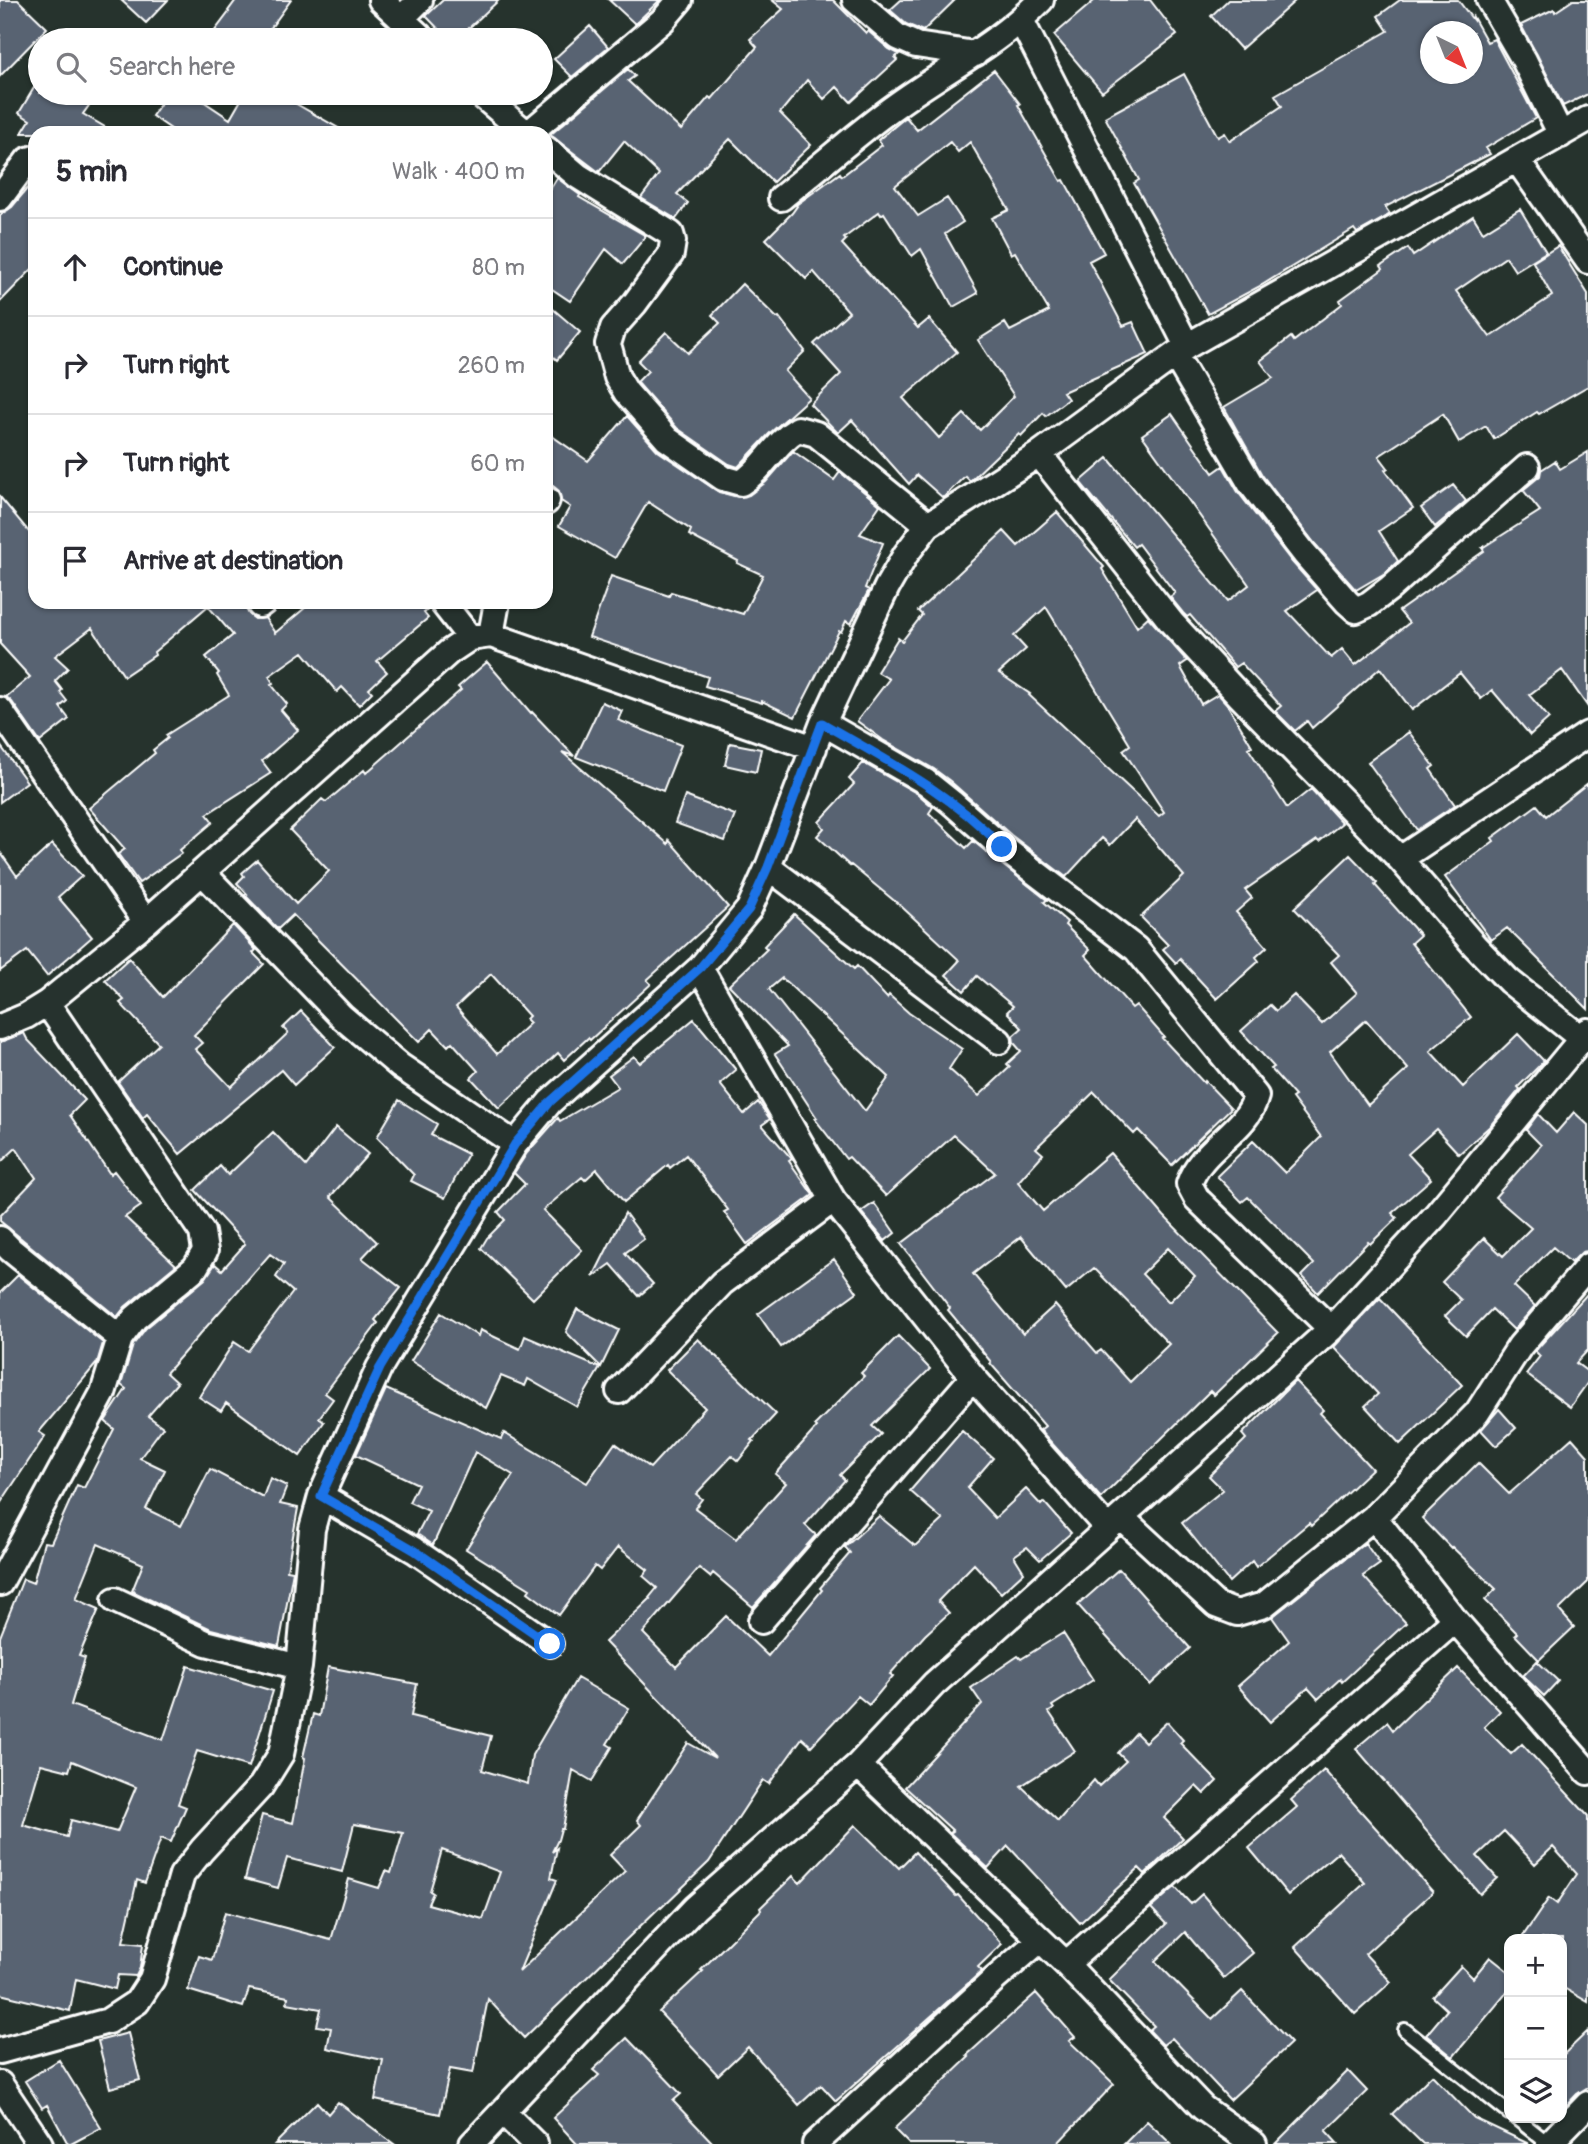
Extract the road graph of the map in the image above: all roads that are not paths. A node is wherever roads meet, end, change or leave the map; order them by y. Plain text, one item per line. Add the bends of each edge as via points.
1 (381, 0) edge
2 (420, 0) edge
3 (680, 0) edge
4 (855, 0) edge
5 (1041, 0) edge
6 (1489, 0) edge
7 (401, 19) junction
8 (1021, 20) junction
9 (411, 28) edge
10 (975, 54) junction
11 (494, 105) edge
12 (1588, 119) edge
13 (519, 126) edge
14 (536, 126) edge
15 (1560, 135) junction
16 (553, 155) edge
17 (28, 160) edge
18 (1517, 160) junction
19 (0, 198) edge
20 (781, 198) dead end
21 (1588, 261) edge
22 (1181, 350) junction
23 (1039, 454) junction
24 (1527, 467) dead end
25 (928, 525) junction
26 (450, 609) edge
27 (494, 609) edge
28 (481, 637) junction
29 (0, 710) edge
30 (822, 723) junction
31 (1588, 734) edge
32 (814, 748) junction
33 (1400, 859) junction
34 (768, 867) junction
35 (202, 872) junction
36 (145, 922) junction
37 (700, 968) junction
38 (47, 1003) junction
39 (0, 1027) edge
40 (1584, 1035) edge
41 (999, 1041) dead end
42 (515, 1144) junction
43 (833, 1200) junction
44 (4, 1250) edge
45 (1588, 1266) edge
46 (1331, 1329) junction
47 (120, 1338) junction
48 (973, 1377) junction
49 (619, 1391) dead end
50 (321, 1496) junction
51 (1374, 1517) junction
52 (1114, 1523) junction
53 (0, 1583) edge
54 (115, 1600) dead end
55 (1455, 1620) junction
56 (761, 1621) dead end
57 (550, 1644) dead end
58 (299, 1667) junction
59 (858, 1765) junction
60 (1588, 1772) edge
61 (1040, 1940) junction
62 (1066, 1964) junction
63 (1405, 2030) dead end
64 (0, 2051) edge
65 (0, 2084) edge
66 (1588, 2104) edge
67 (1504, 2109) edge
68 (503, 2112) junction
69 (1522, 2123) edge
70 (40, 2144) edge
71 (472, 2144) edge
72 (536, 2144) edge
73 (815, 2144) edge
74 (1254, 2144) edge
75 (1549, 2144) edge

1 - 7 street
2 - 7 street
3 - 14 street via 663,20
4 - 10 street via 898,37
5 - 8 street
6 - 15 street
7 - 9 street
8 - 10 street
8 - 22 street
10 - 20 street via 898,104
11 - 13 street
12 - 15 street
15 - 18 street
16 - 25 street via 578,176 671,234 671,254 613,328 608,344 626,392 667,439 723,478 741,483 786,436 798,429 816,434
17 - 19 street
18 - 21 street
18 - 22 street
22 - 23 street
22 - 24 street via 1250,483 1356,610 1390,588
23 - 25 street
23 - 33 street via 1172,623
25 - 30 street via 887,587
26 - 28 street
27 - 28 street
28 - 32 street
28 - 35 street via 449,652
29 - 36 street
30 - 32 street
30 - 46 street via 926,782 1002,847 1136,949 1256,1096 1252,1110 1194,1169 1189,1184 1197,1199
31 - 33 street
32 - 34 street
33 - 40 street via 1509,981
34 - 37 street via 749,909
34 - 41 street
35 - 36 street
35 - 42 street via 342,1017 400,1066
36 - 38 street
37 - 42 street via 550,1102
37 - 43 street
38 - 39 street
38 - 47 street via 202,1232 205,1251 195,1268 135,1318
40 - 46 street via 1436,1215
42 - 50 street via 380,1368
43 - 48 street
43 - 49 street via 722,1283
44 - 47 street
45 - 51 street via 1520,1346 1477,1413
46 - 52 street
47 - 53 street via 103,1393
48 - 52 street
48 - 56 street
50 - 57 street via 414,1550
50 - 58 street via 312,1529
51 - 52 street via 1264,1605 1237,1613 1216,1605
51 - 55 street
52 - 59 street via 934,1684
54 - 58 street via 206,1643
55 - 60 street
55 - 62 street
58 - 64 street via 281,1754 261,1786 182,1875 152,1979 137,2002 108,2021
59 - 61 street
59 - 68 street via 695,1908
61 - 62 street
61 - 73 street
62 - 74 street via 1203,2108
63 - 67 lane
65 - 70 street
66 - 75 street
68 - 71 street
68 - 72 street
69 - 75 lane

